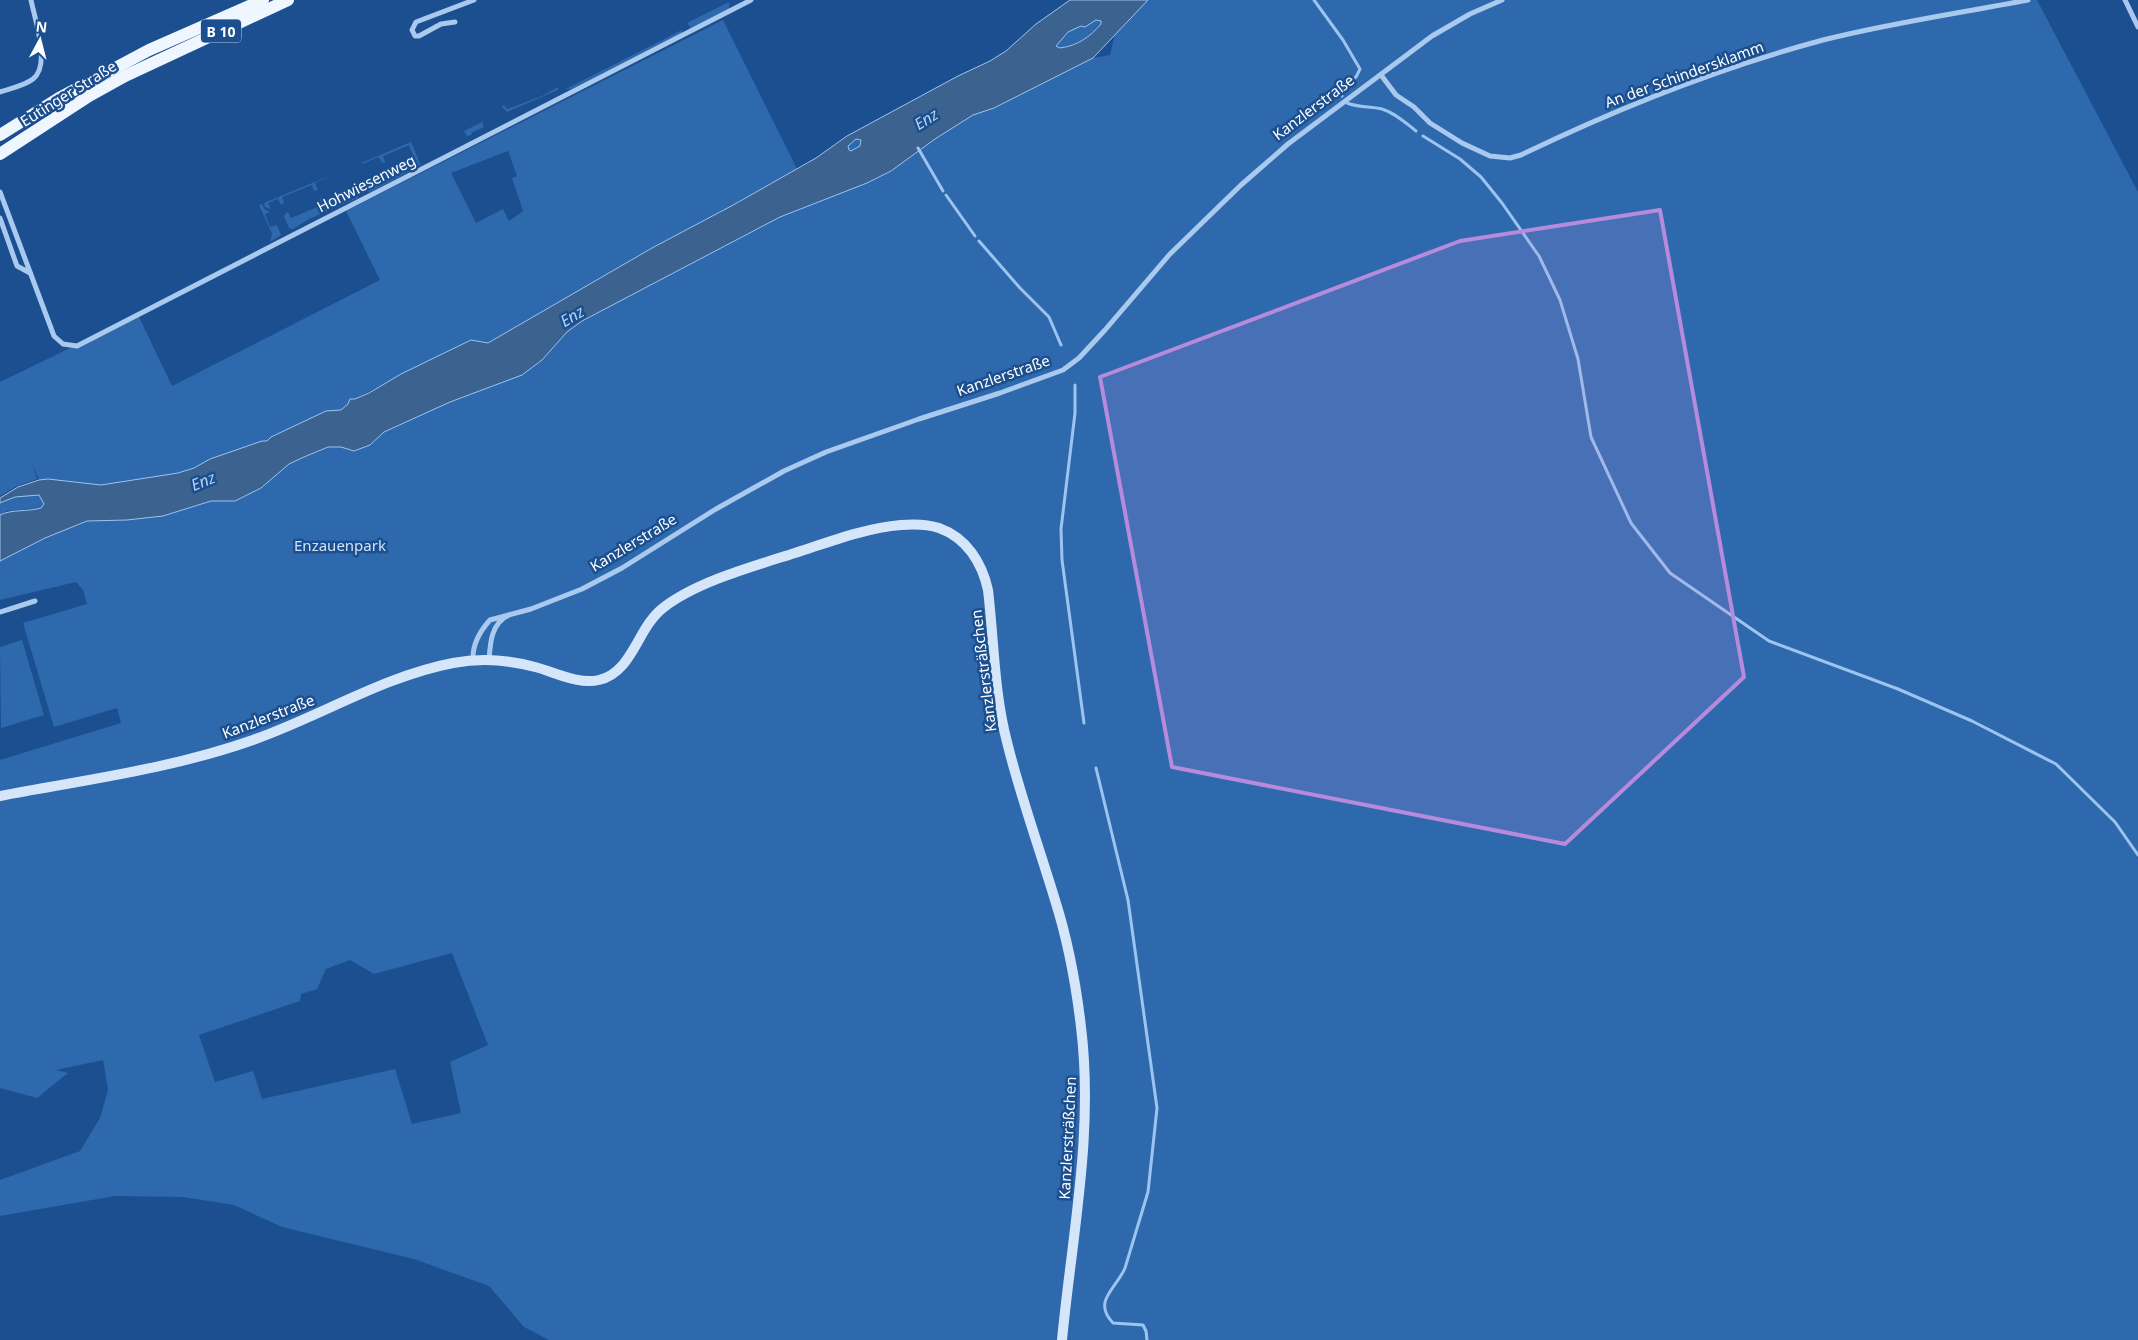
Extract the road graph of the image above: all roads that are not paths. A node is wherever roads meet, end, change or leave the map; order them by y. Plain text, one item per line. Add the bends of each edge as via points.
1 (31, 0) edge
2 (263, 0) edge
3 (288, 0) edge
4 (474, 0) edge
5 (751, 0) edge
6 (1502, 0) edge
7 (2028, 0) edge
8 (2125, 0) edge
9 (455, 22) dead end
10 (2138, 27) edge
11 (152, 56) junction
12 (1381, 75) junction
13 (0, 92) edge
14 (0, 135) edge
15 (0, 154) edge
16 (0, 192) edge
17 (0, 218) edge
18 (30, 273) junction
19 (35, 601) dead end
20 (0, 612) edge
21 (514, 613) junction
22 (473, 660) junction
23 (489, 661) junction
24 (0, 796) edge
25 (1062, 1340) edge

1 - 13 street via 42,56 41,67 32,80
2 - 11 main road, Eutinger Straße / B 10
3 - 11 main road, Eutinger Straße / B 10
4 - 9 street via 416,22 412,30 415,36 419,36 441,24
5 - 18 street, Hohwiesenweg via 77,346 63,344 54,336
6 - 12 street, Kanzlerstraße via 1432,36
7 - 12 street, An der Schindersklamm via 1864,30 1769,56 1698,79 1510,158 1490,156 1446,133 1396,95
8 - 10 street
11 - 14 main road, Eutinger Straße / B 10 via 59,98
11 - 15 main road, Eutinger Straße / B 10
12 - 21 street, Kanzlerstraße via 1288,144 1241,185 1170,254 1105,330 1063,370 826,452 716,509 582,589
16 - 18 street, Hohwiesenweg
17 - 18 street, Hohwiesenweg via 17,266
19 - 20 street
21 - 22 street, Kanzlerstraße via 490,620 475,643
21 - 23 street, Kanzlerstraße via 496,625
22 - 23 main road, Kanzlersträßchen
22 - 24 main road, Kanzlerstraße via 411,675 222,750
23 - 25 main road, Kanzlersträßchen via 534,667 585,681 600,680 623,666 645,627 662,608 708,584 762,564 824,543 914,524 940,528 958,538 970,550 980,564 988,590 997,692 1006,741 1058,909 1082,1029 1086,1099 1084,1156

